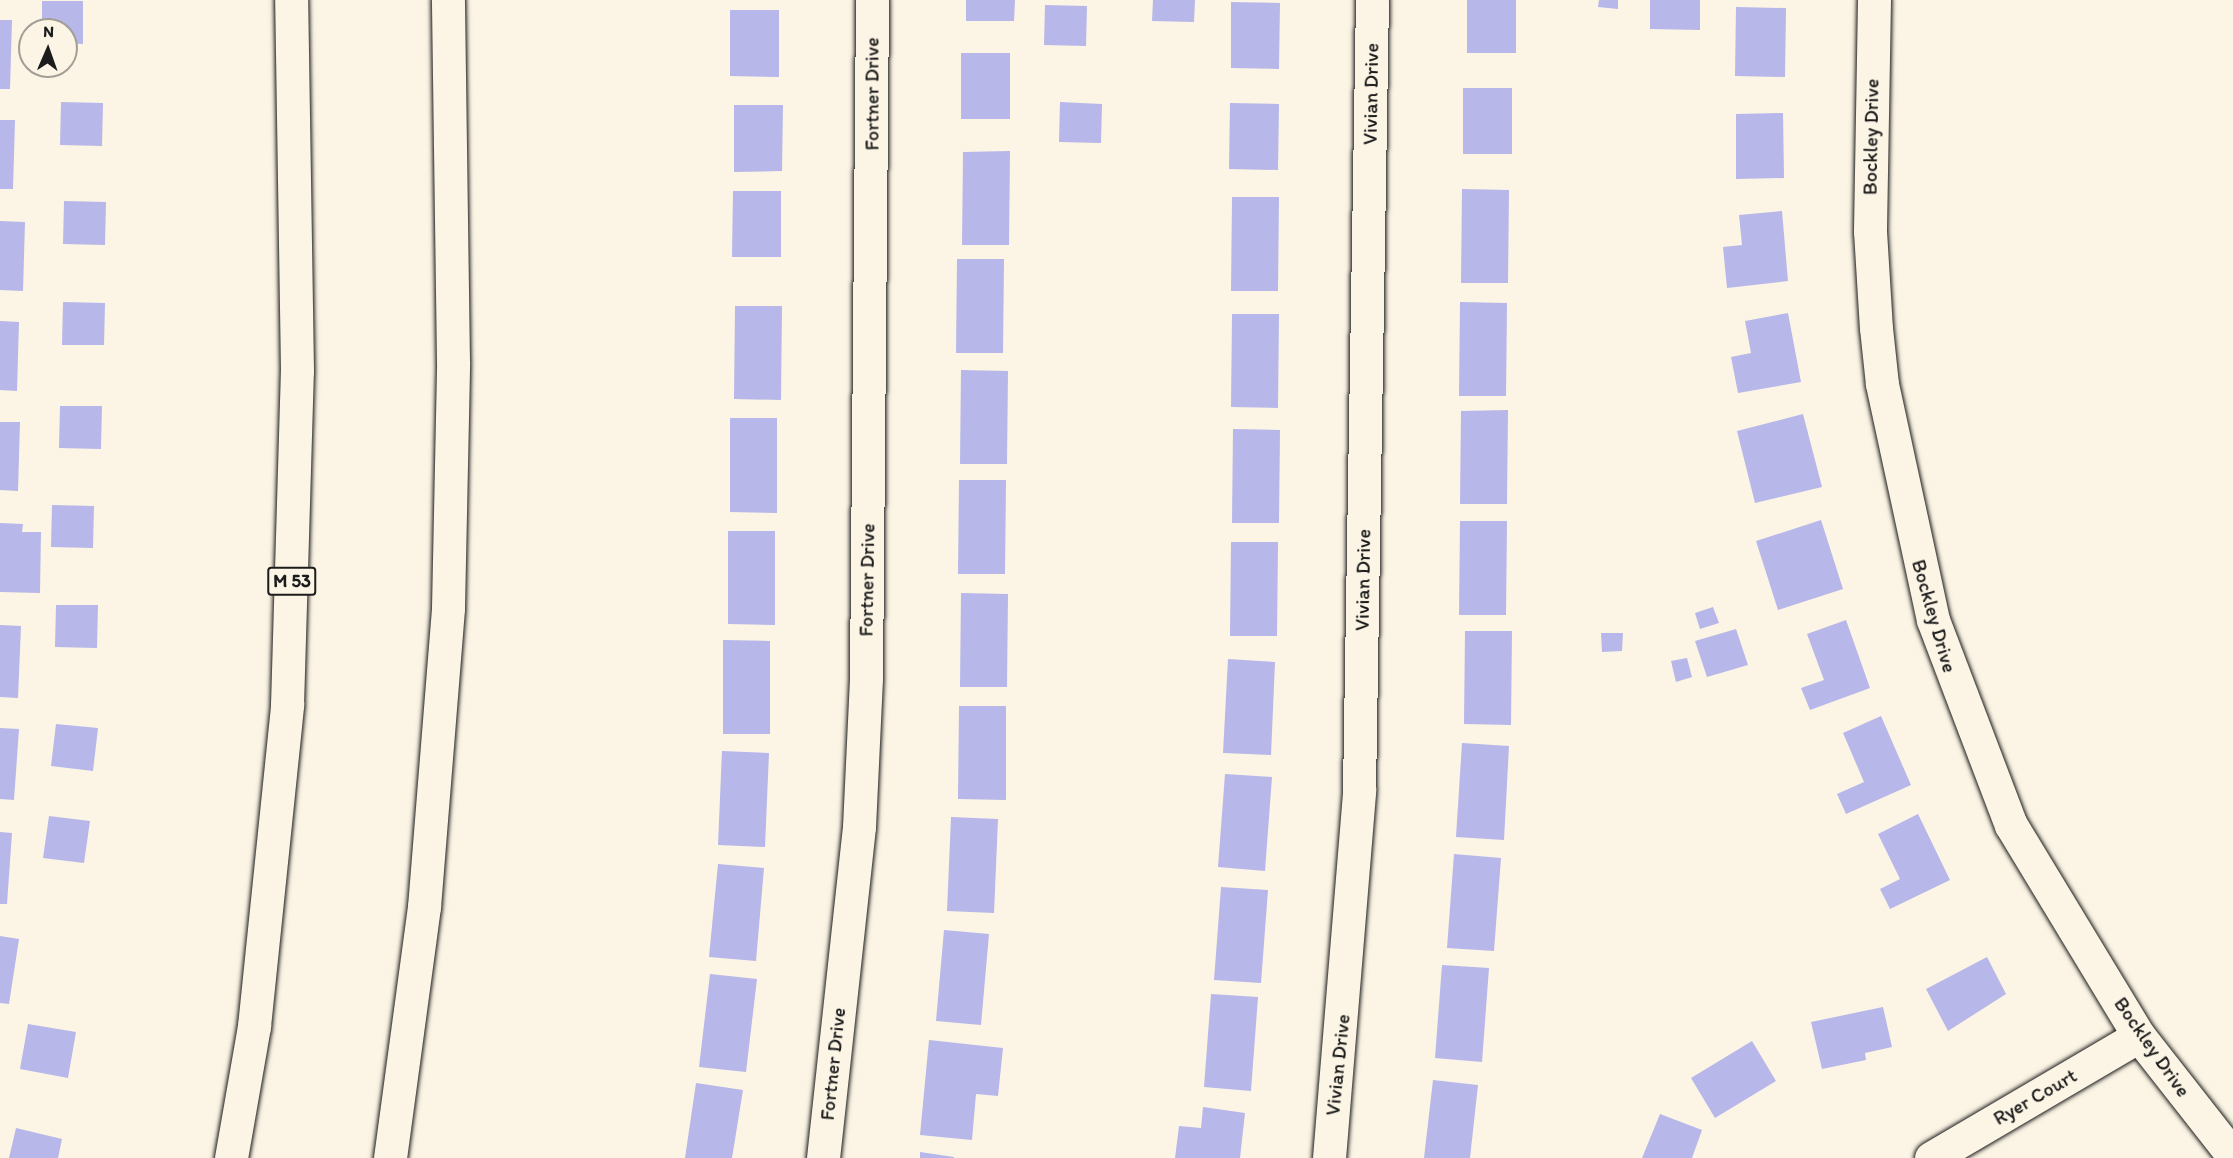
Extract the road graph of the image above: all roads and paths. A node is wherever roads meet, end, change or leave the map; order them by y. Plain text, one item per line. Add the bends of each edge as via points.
1 (291, 0) edge
2 (447, 0) edge
3 (872, 0) edge
4 (1372, 0) edge
5 (1874, 0) edge
6 (2139, 1036) junction
7 (2233, 1156) edge
8 (231, 1158) edge
9 (390, 1158) edge
10 (823, 1158) edge
11 (1329, 1158) edge
12 (1931, 1158) edge

1 - 8 main road, M 53 via 297,371 287,705 254,1026
2 - 9 main road via 453,362 448,608 424,907
3 - 10 main road, Fortner Drive via 865,688 859,827
4 - 11 main road, Vivian Drive via 1359,790
5 - 6 main road, Bockley Drive via 1870,231 1876,328 1886,407 1933,620 2011,825
6 - 7 main road, Bockley Drive
6 - 12 main road, Ryer Court

